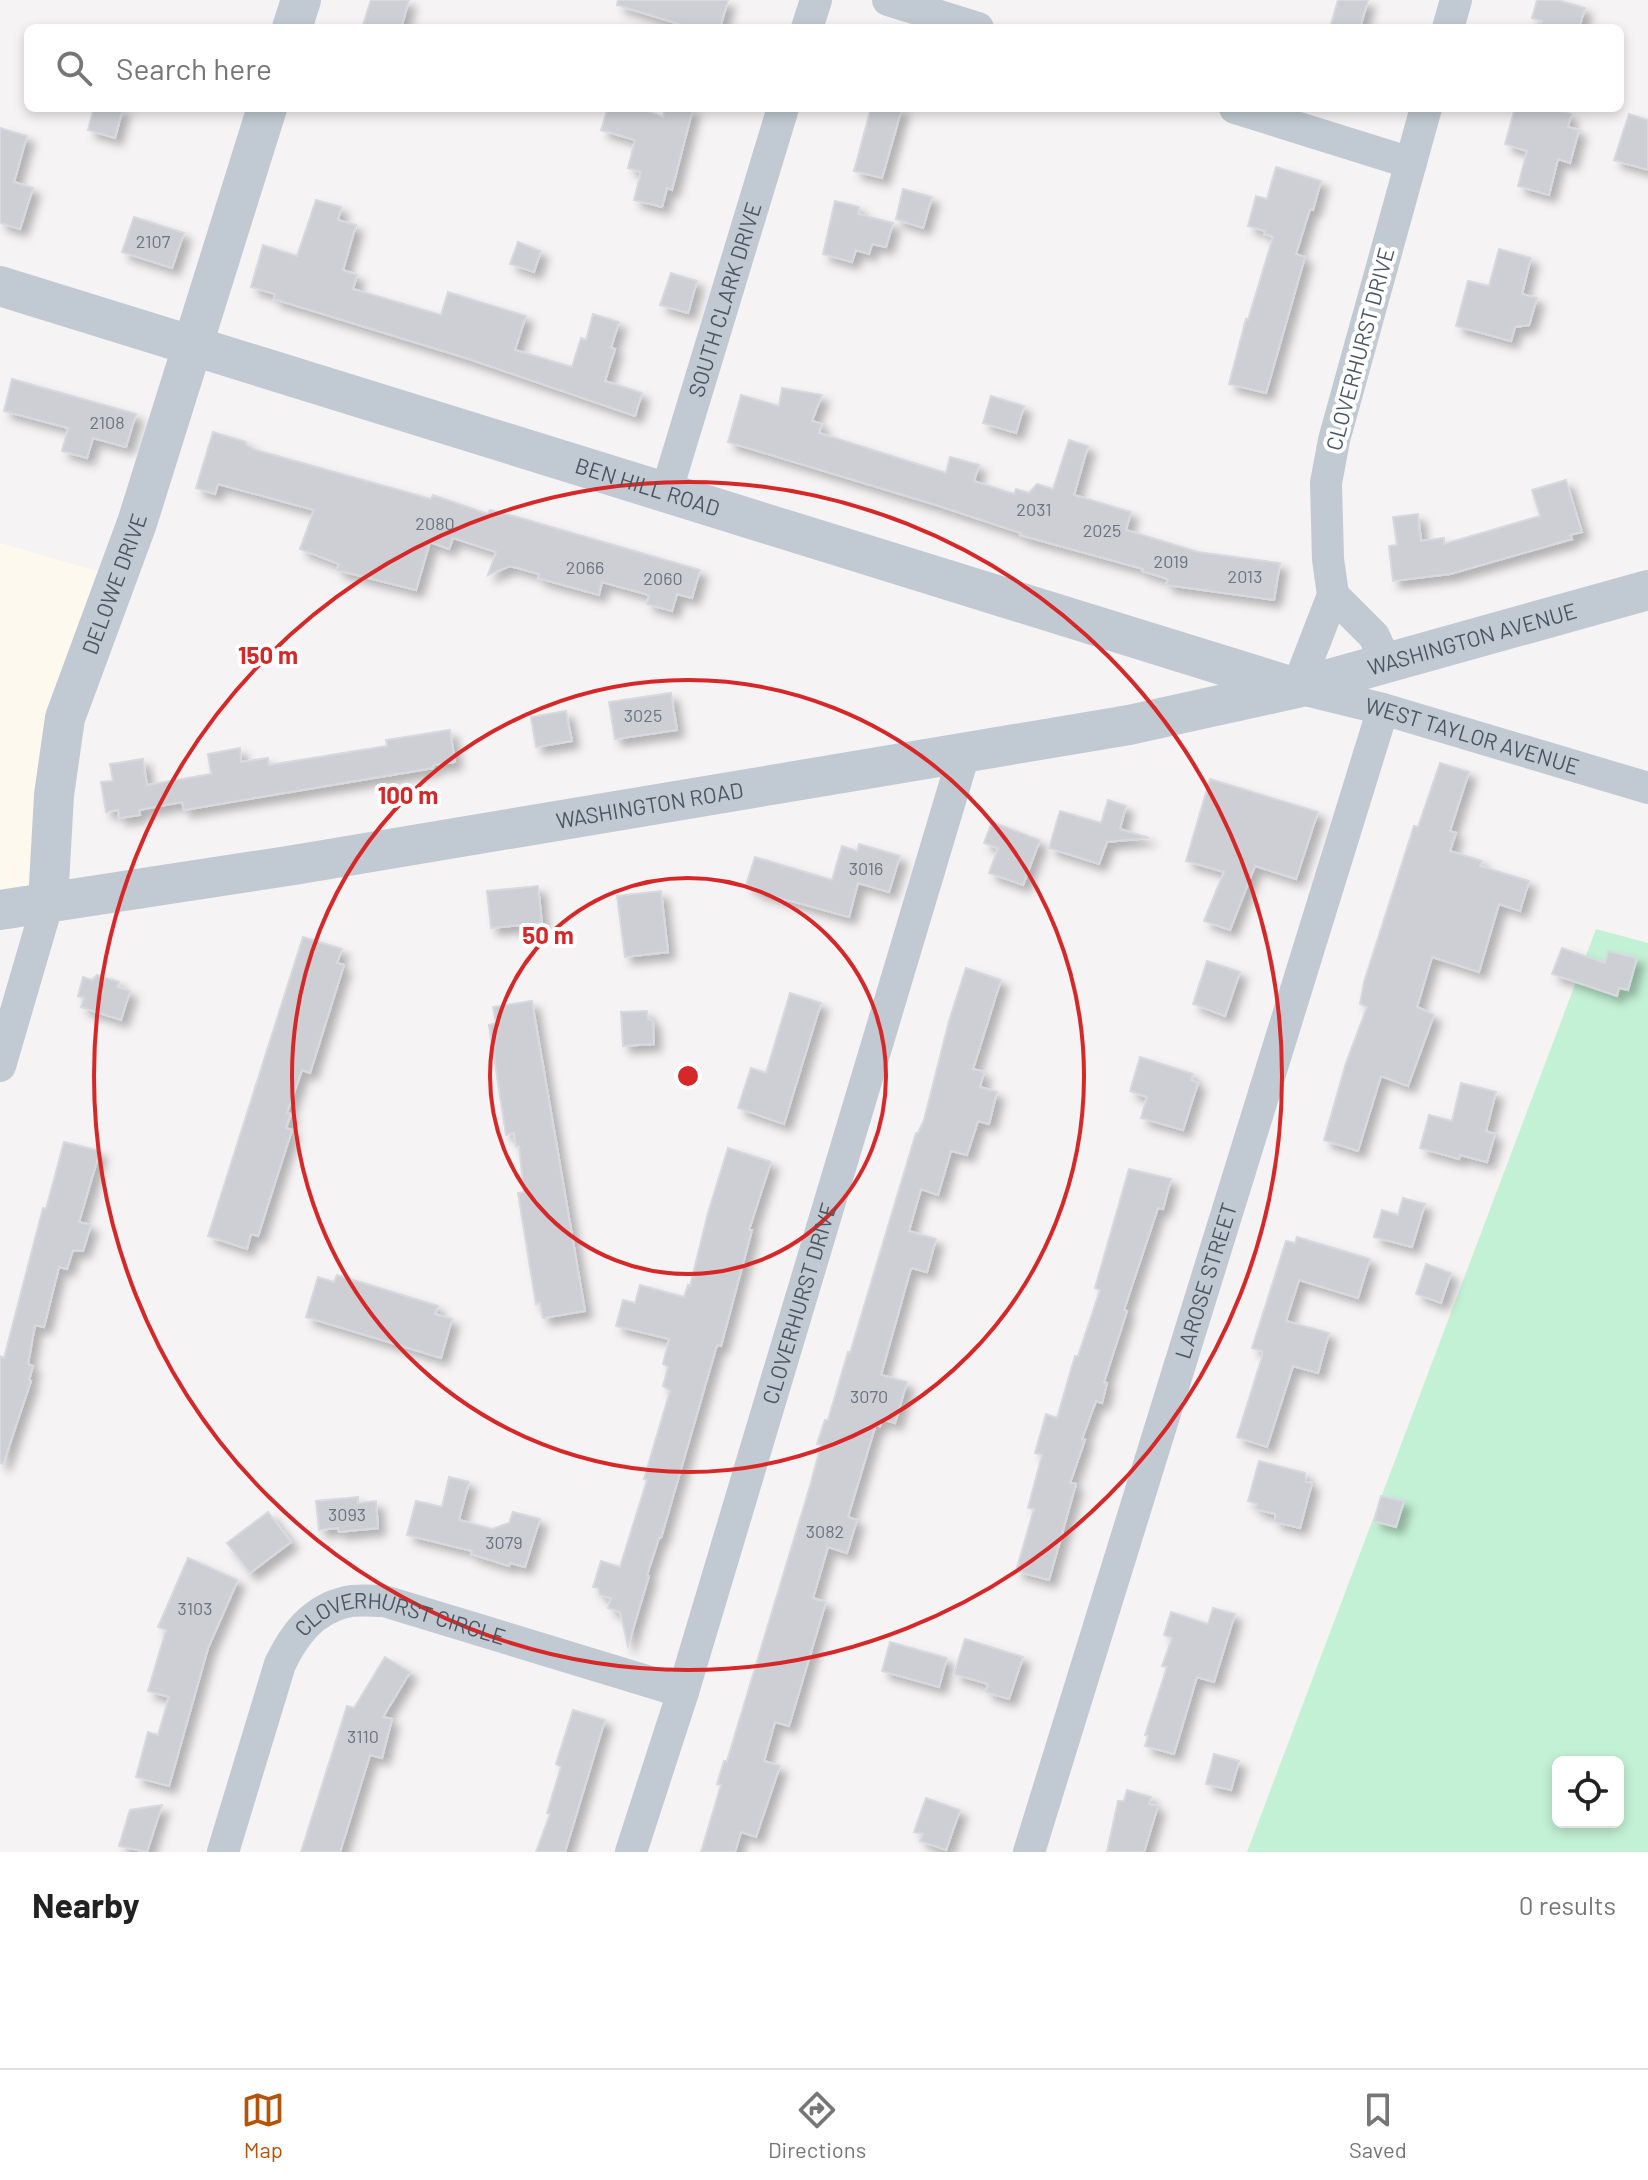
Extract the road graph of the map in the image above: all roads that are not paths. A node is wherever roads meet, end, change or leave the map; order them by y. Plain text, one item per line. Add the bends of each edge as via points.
1 (301, 0) edge
2 (816, 0) edge
3 (888, 0) edge
4 (1456, 0) edge
5 (293, 24) edge
6 (808, 24) edge
7 (965, 24) edge
8 (1449, 24) edge
9 (266, 112) edge
10 (782, 112) edge
11 (1248, 112) edge
12 (1425, 112) edge
13 (1411, 163) junction
14 (0, 286) edge
15 (192, 345) junction
16 (666, 493) junction
17 (1648, 590) edge
18 (1333, 595) junction
19 (1387, 665) junction
20 (1297, 688) junction
21 (1383, 709) junction
22 (964, 754) junction
23 (1648, 788) edge
24 (48, 902) junction
25 (0, 910) edge
26 (0, 1066) edge
27 (683, 1692) junction
28 (223, 1852) edge
29 (631, 1852) edge
30 (1029, 1852) edge

1 - 5 street
2 - 6 street
3 - 7 street
4 - 8 street
9 - 15 street, DELOWE DRIVE
10 - 16 street, SOUTH CLARK DRIVE
11 - 13 street
12 - 13 street, CLOVERHURST DRIVE
13 - 18 street, CLOVERHURST DRIVE via 1326,483
14 - 15 street, BEN HILL ROAD
15 - 16 street, BEN HILL ROAD
15 - 24 street, DELOWE DRIVE via 137,523 65,718
16 - 20 street, BEN HILL ROAD
17 - 19 street, WASHINGTON AVENUE
18 - 19 street via 1374,636
18 - 20 street, CLOVERHURST DRIVE
19 - 20 street, WASHINGTON AVENUE
20 - 21 street, WEST TAYLOR AVENUE
20 - 22 street, WASHINGTON ROAD
21 - 23 street, WEST TAYLOR AVENUE
21 - 30 street, LAROSE STREET
22 - 24 street, WASHINGTON ROAD
22 - 27 street, CLOVERHURST DRIVE
24 - 25 street, WASHINGTON ROAD
24 - 26 street, DELOWE DRIVE
27 - 28 street, CLOVERHURST CIRCLE via 384,1601 346,1602 311,1618 293,1637 280,1664
27 - 29 street, CLOVERHURST DRIVE

